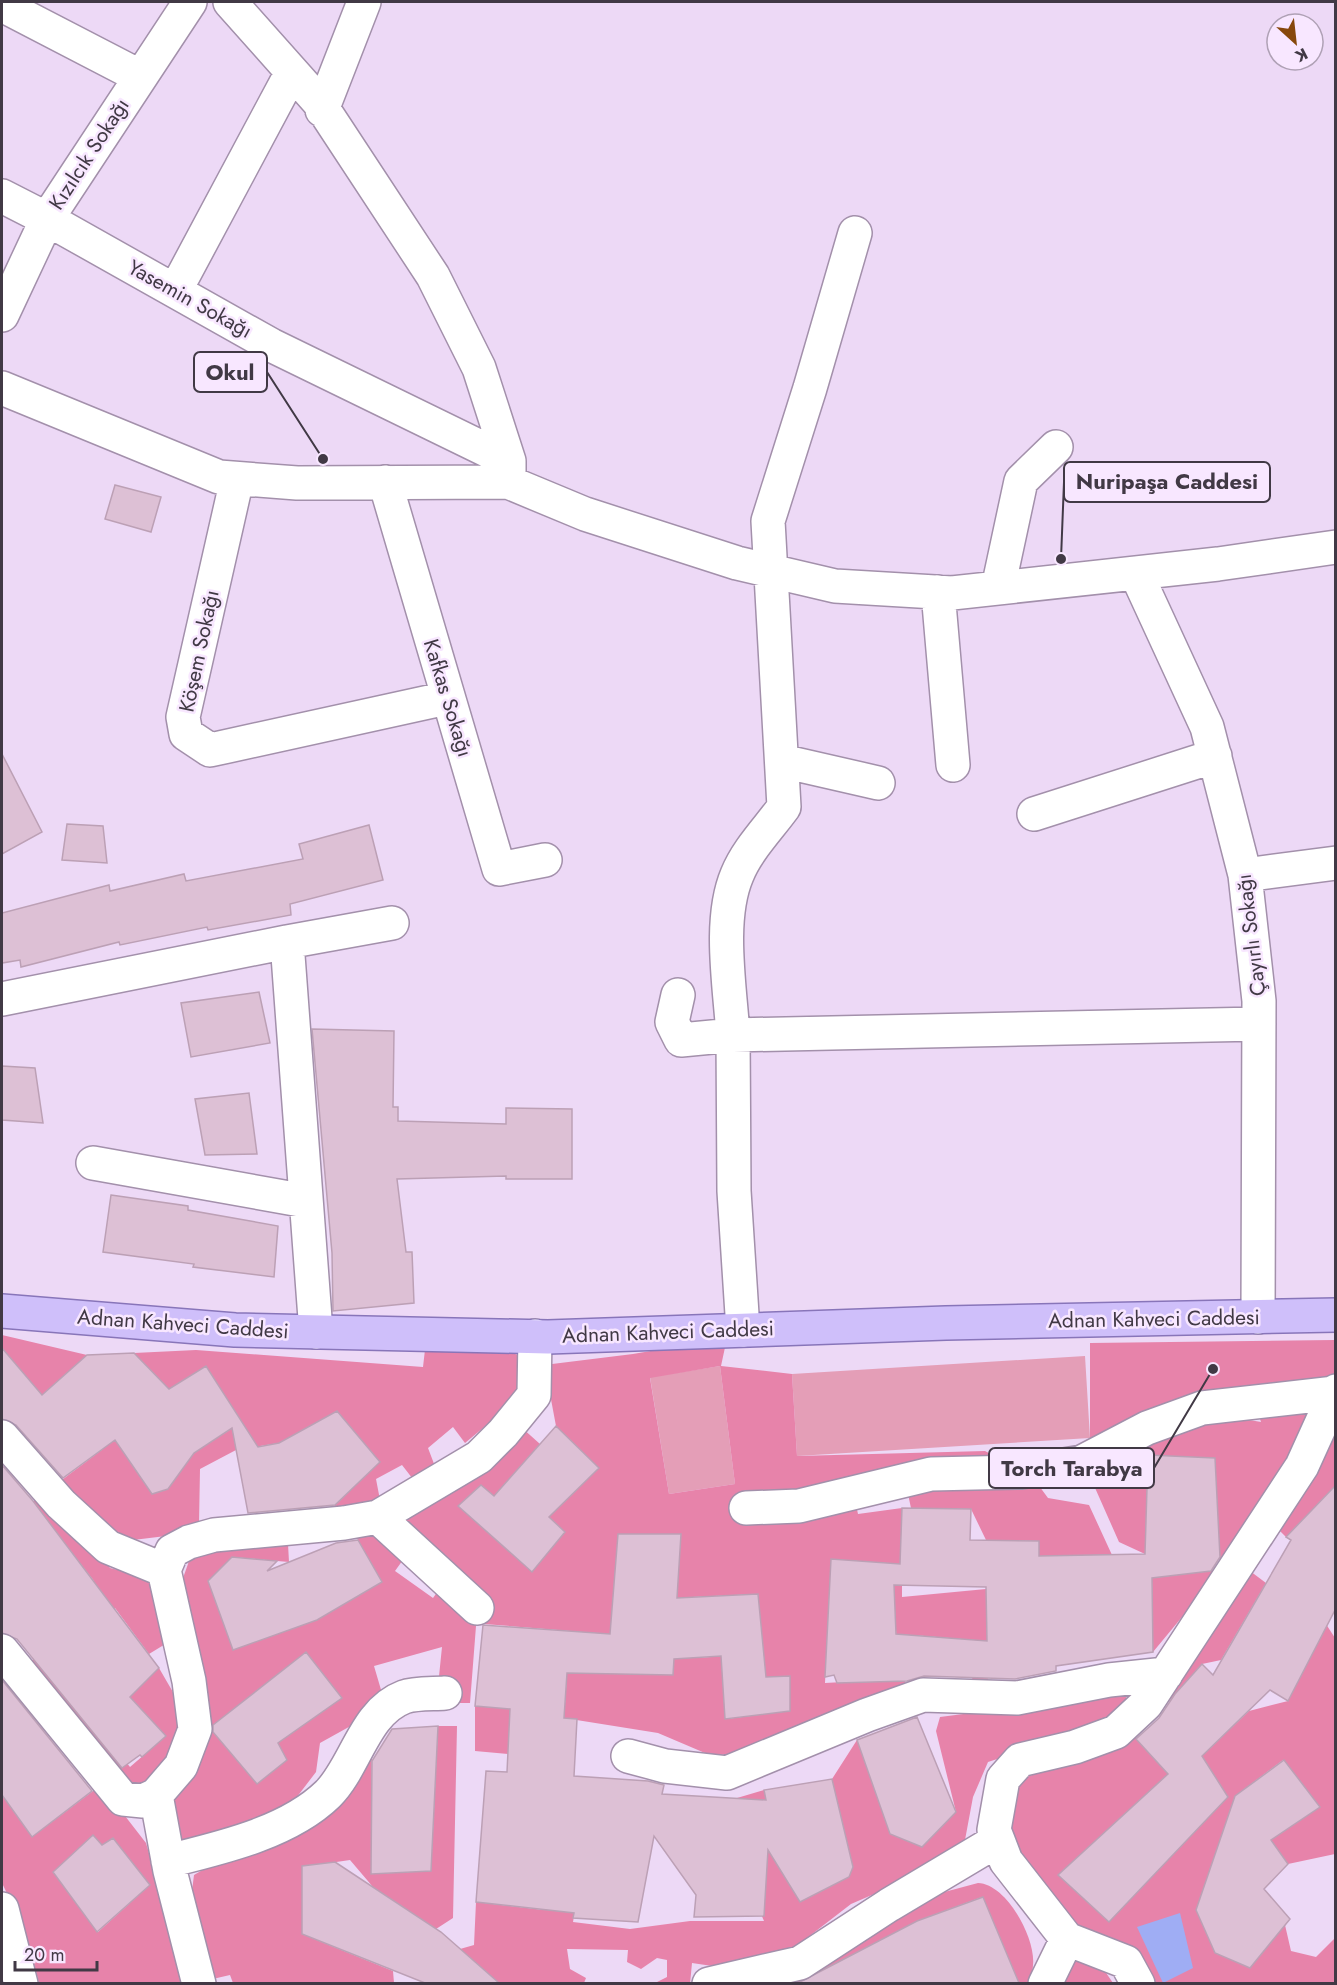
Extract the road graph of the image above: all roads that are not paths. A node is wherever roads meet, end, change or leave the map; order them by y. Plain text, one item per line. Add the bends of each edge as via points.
1 (190, 2) edge
2 (230, 2) edge
3 (364, 2) edge
4 (2, 5) edge
5 (292, 72) junction
6 (139, 76) junction
7 (322, 110) junction
8 (2, 196) edge
9 (47, 219) junction
10 (855, 233) dead end
11 (175, 291) junction
12 (2, 315) edge
13 (2, 388) edge
14 (1056, 447) dead end
15 (509, 471) junction
16 (237, 479) junction
17 (385, 482) junction
18 (1335, 547) edge
19 (770, 570) junction
20 (1136, 573) junction
21 (998, 588) junction
22 (938, 592) junction
23 (447, 698) junction
24 (1215, 756) junction
25 (782, 761) junction
26 (952, 765) dead end
27 (878, 783) dead end
28 (1034, 814) dead end
29 (545, 860) dead end
30 (1335, 863) edge
31 (1245, 875) junction
32 (392, 923) dead end
33 (287, 942) junction
34 (678, 995) dead end
35 (2, 999) edge
36 (1259, 1024) junction
37 (733, 1035) junction
38 (93, 1163) dead end
39 (306, 1201) junction
40 (2, 1311) edge
41 (1335, 1315) edge
42 (1258, 1317) junction
43 (743, 1330) junction
44 (316, 1332) junction
45 (535, 1336) junction
46 (1335, 1392) edge
47 (2, 1437) edge
48 (746, 1508) dead end
49 (378, 1517) junction
50 (164, 1570) junction
51 (477, 1608) dead end
52 (2, 1651) edge
53 (1166, 1674) junction
54 (445, 1693) dead end
55 (628, 1756) dead end
56 (156, 1795) junction
57 (998, 1840) junction
58 (168, 1861) junction
59 (2, 1909) edge
60 (1067, 1939) junction
61 (6, 1944) edge
62 (21, 1983) edge
63 (199, 1983) edge
64 (709, 1983) edge
65 (1045, 1983) edge
66 (1138, 1983) edge

1 - 6 street, Kızılcık Sokağı
2 - 5 street
3 - 7 street
4 - 6 street
5 - 7 street
5 - 11 street
6 - 9 street, Kızılcık Sokağı
7 - 15 street via 433,276 479,368
8 - 9 street, Yasemin Sokağı
9 - 11 street, Yasemin Sokağı
9 - 12 street, Kızılcık Sokağı
10 - 19 street via 768,521
11 - 15 street, Yasemin Sokağı
13 - 16 street via 219,477
14 - 21 street via 1021,481
15 - 17 street
15 - 19 street, Yasemin Sokağı via 585,514
16 - 17 street
16 - 23 street, Köşem Sokağı via 183,717 186,734 210,750
17 - 23 street, Kafkas Sokağı
18 - 20 street, Yasemin Sokağı
19 - 22 street, Yasemin Sokağı via 835,586
19 - 25 street
20 - 21 street, Yasemin Sokağı
20 - 24 street, Çayırlı Sokağı via 1207,727
21 - 22 street, Yasemin Sokağı
22 - 26 street
23 - 29 street, Kafkas Sokağı via 500,869
24 - 28 street
24 - 31 street, Çayırlı Sokağı
25 - 27 street
25 - 37 street via 784,807 745,859 730,896
30 - 31 street
31 - 36 street, Çayırlı Sokağı
32 - 33 street
33 - 35 street
33 - 39 street
34 - 37 street via 672,1022 681,1040
36 - 37 street
36 - 42 street, Çayırlı Sokağı
37 - 43 street via 734,1191
38 - 39 street
39 - 44 street
40 - 44 main road, Adnan Kahveci Caddesi via 235,1330
41 - 42 main road, Adnan Kahveci Caddesi
42 - 43 main road, Adnan Kahveci Caddesi
43 - 45 main road, Adnan Kahveci Caddesi
44 - 45 main road, Adnan Kahveci Caddesi
45 - 49 street via 534,1395 503,1433 479,1457
46 - 48 street via 1202,1408 1147,1428 1082,1462 1021,1472 931,1474 799,1506
46 - 53 street via 1302,1466
47 - 50 street via 61,1504 108,1547
49 - 50 street via 214,1535 171,1551
49 - 51 street
50 - 56 street via 189,1681 195,1729 181,1766
52 - 56 street via 123,1799 142,1801
53 - 55 street via 1109,1680 1017,1698 923,1695 727,1773 664,1766
53 - 57 street via 1146,1704 1116,1732 1020,1760 1003,1779 998,1796 994,1830
54 - 58 street via 404,1697 381,1712 329,1793 300,1815 233,1845
56 - 58 street
57 - 60 street via 1006,1861
57 - 64 street via 800,1963
58 - 63 street
59 - 61 street
60 - 65 street
60 - 66 street via 1126,1962
61 - 62 street

